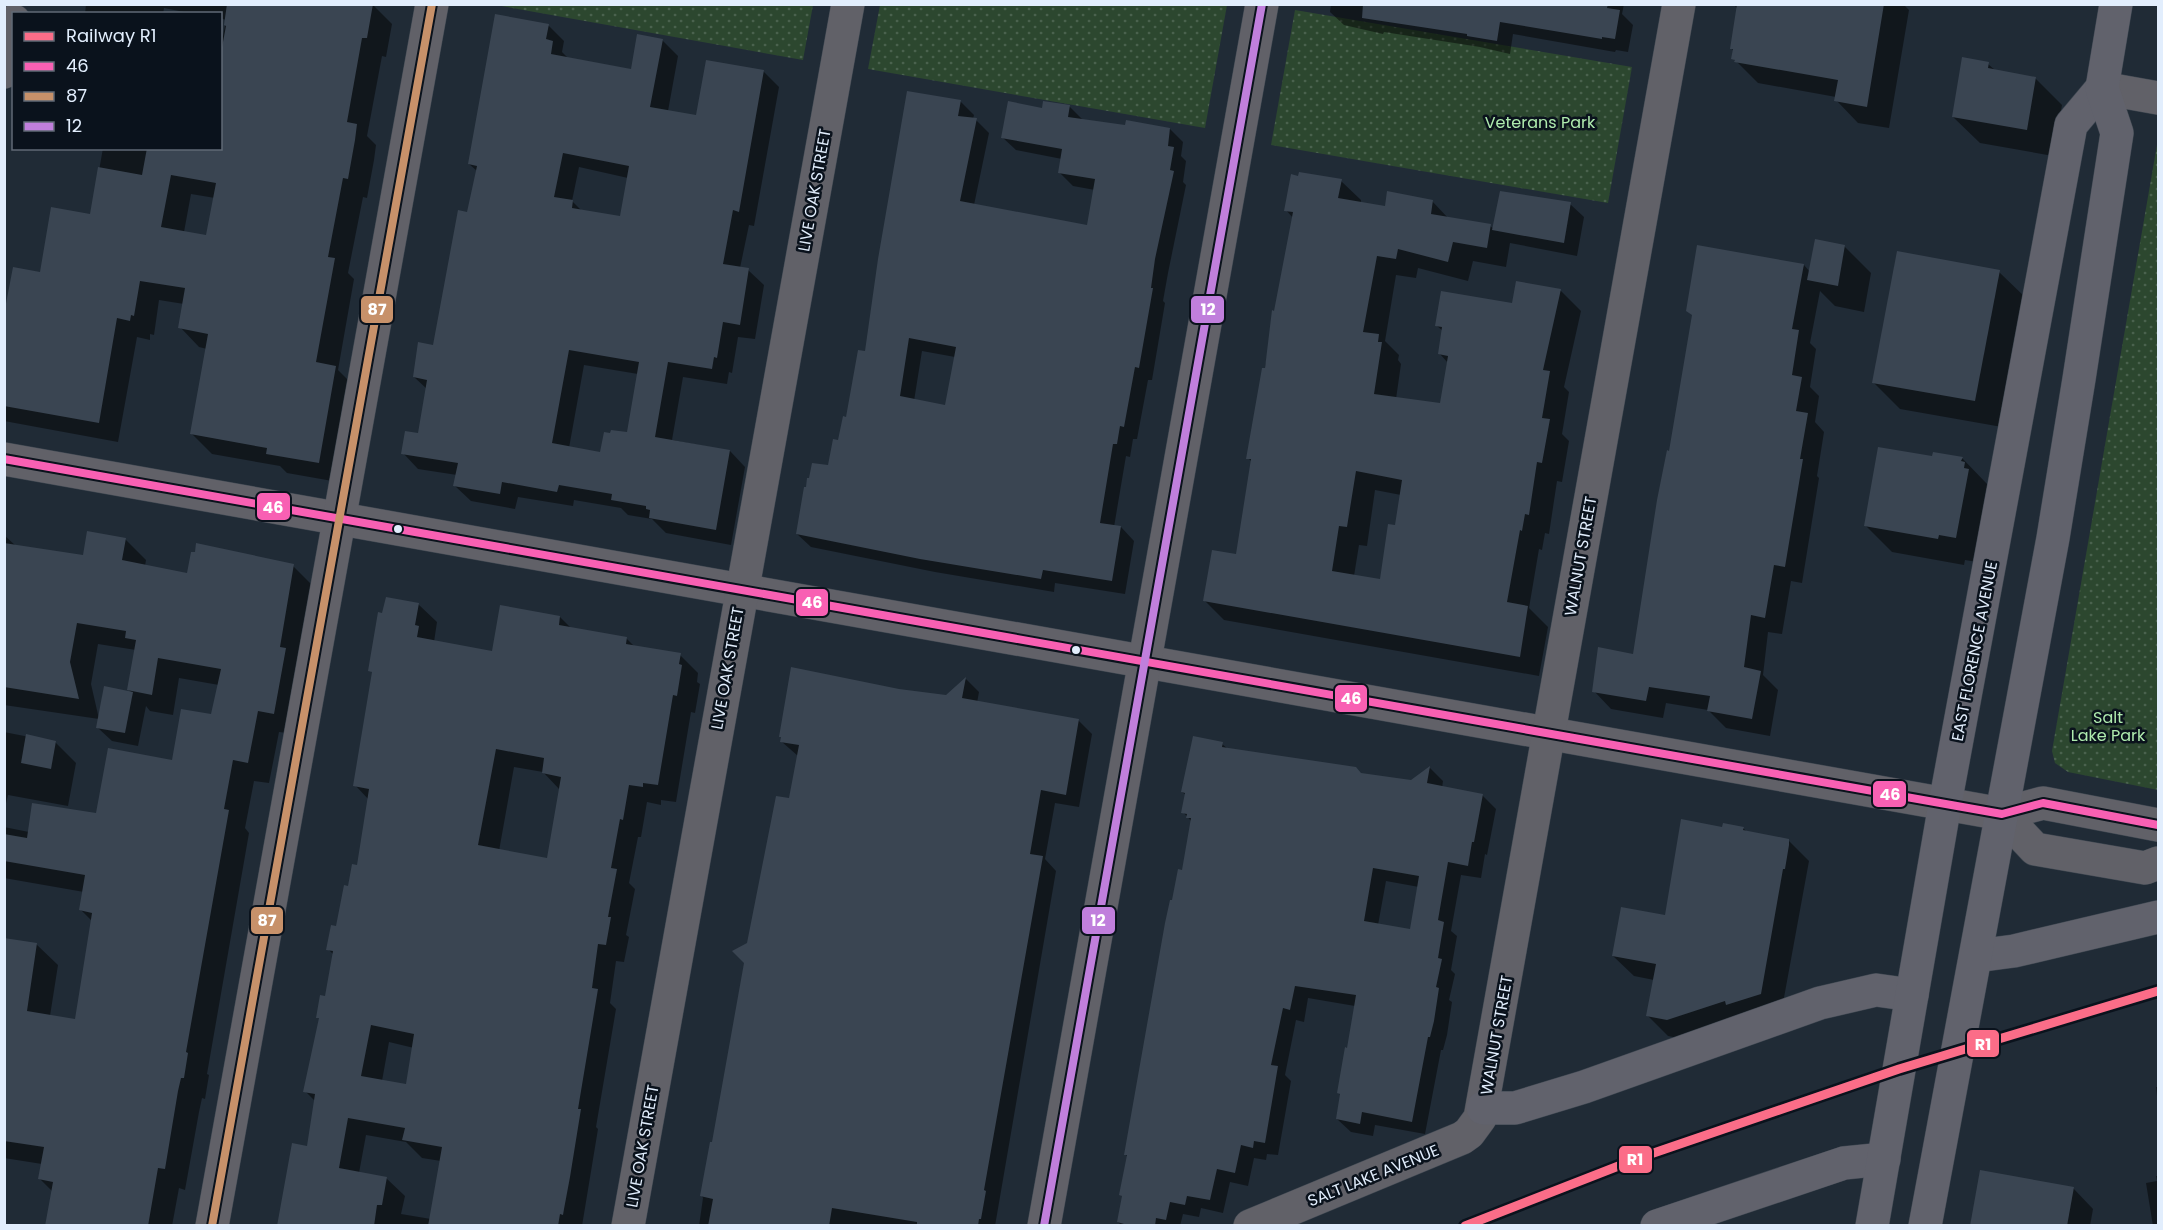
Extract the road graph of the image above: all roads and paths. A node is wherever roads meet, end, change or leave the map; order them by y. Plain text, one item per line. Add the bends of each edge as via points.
1 (432, 4) edge
2 (848, 4) edge
3 (1262, 4) edge
4 (1678, 4) edge
5 (2116, 4) edge
6 (12, 31) edge
7 (4, 72) edge
8 (2102, 88) junction
9 (2158, 98) edge
10 (4, 459) edge
11 (339, 518) junction
12 (741, 590) junction
13 (1144, 662) junction
14 (1549, 734) junction
15 (1945, 804) junction
16 (2002, 814) junction
17 (2158, 825) edge
18 (2158, 863) edge
19 (2158, 917) edge
20 (1976, 956) junction
21 (1912, 995) junction
22 (1483, 1108) junction
23 (1884, 1159) junction
24 (212, 1226) edge
25 (628, 1226) edge
26 (1044, 1226) edge
27 (1250, 1226) edge
28 (1657, 1226) edge
29 (1872, 1226) edge
30 (1925, 1226) edge

1 - 11 street
2 - 12 street, LIVE OAK STREET
3 - 13 street
4 - 14 street, WALNUT STREET
5 - 8 main road
6 - 7 street
8 - 9 street
8 - 15 main road, EAST FLORENCE AVENUE via 2071,125
8 - 16 main road via 2117,133 2053,538
10 - 11 street
11 - 12 street
11 - 24 street
12 - 13 street
12 - 25 street, LIVE OAK STREET
13 - 14 street
13 - 26 street
14 - 15 street
14 - 22 street, WALNUT STREET
15 - 16 street
15 - 21 main road, EAST FLORENCE AVENUE
16 - 17 street via 2043,802
16 - 18 street via 2035,849 2145,868
16 - 20 main road
19 - 20 main road
20 - 30 main road
21 - 22 main road via 1876,990 1820,1003 1574,1090 1515,1108
21 - 23 main road, EAST FLORENCE AVENUE
22 - 27 street, SALT LAKE AVENUE via 1475,1126 1462,1138
23 - 28 main road via 1844,1163
23 - 29 main road, EAST FLORENCE AVENUE

